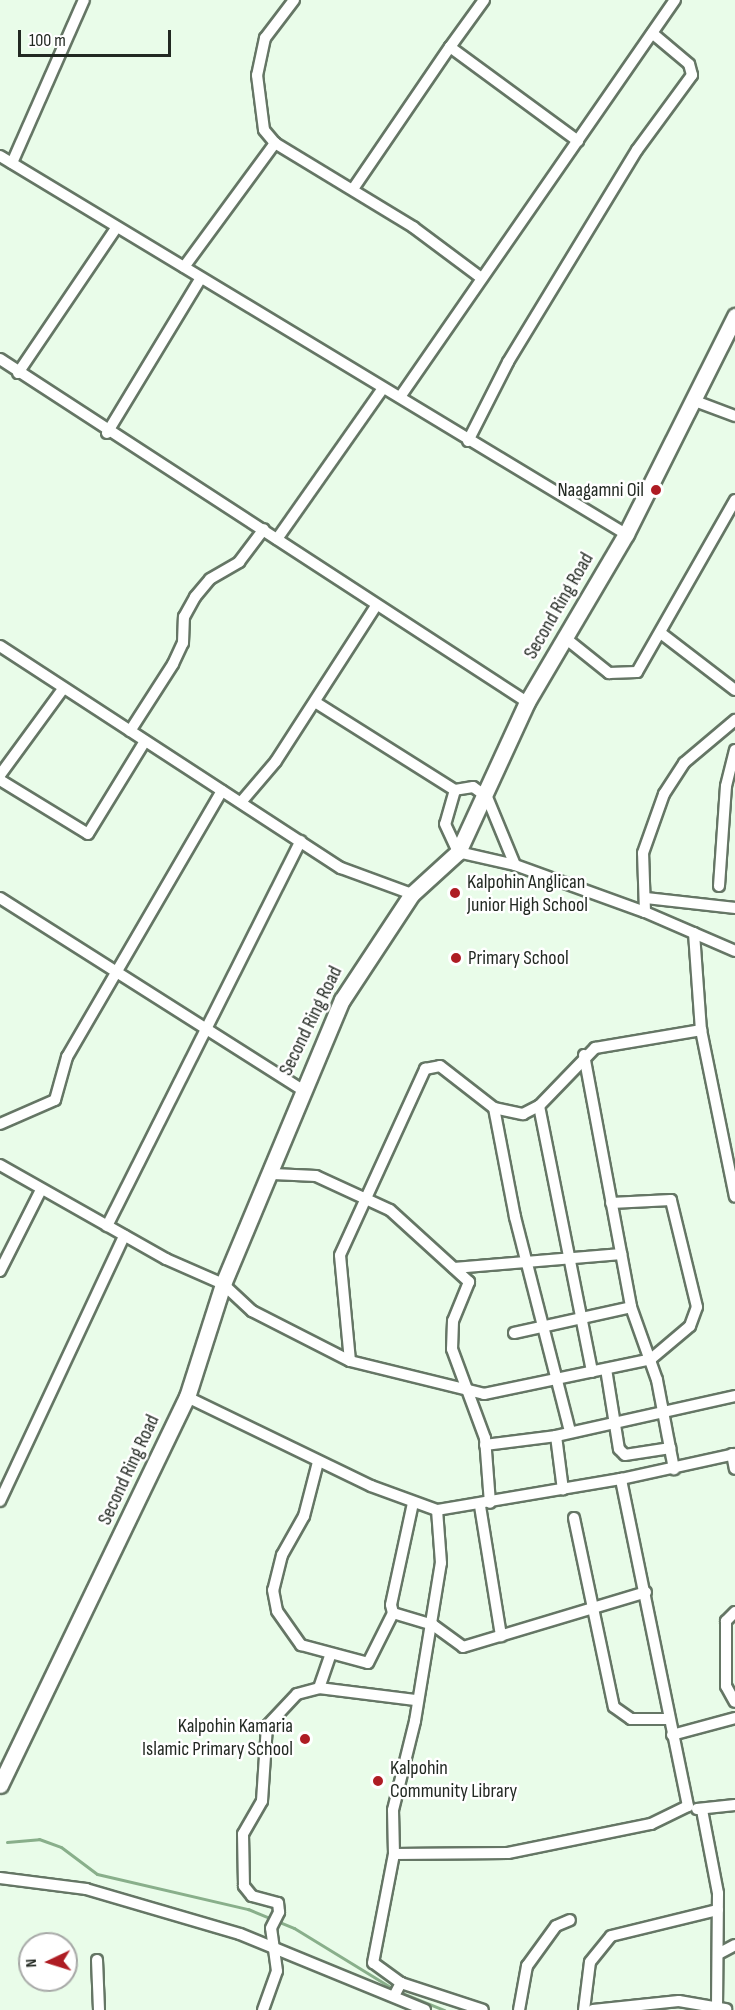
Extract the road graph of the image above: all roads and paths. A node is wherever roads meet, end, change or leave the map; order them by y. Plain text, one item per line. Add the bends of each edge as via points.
1 (84, 0) edge
2 (294, 0) edge
3 (484, 0) edge
4 (675, 0) edge
5 (652, 33) junction
6 (450, 47) junction
7 (578, 141) junction
8 (275, 143) junction
9 (0, 156) edge
10 (12, 163) junction
11 (353, 189) junction
12 (117, 227) junction
13 (184, 267) junction
14 (480, 277) junction
15 (201, 278) junction
16 (735, 316) edge
17 (0, 359) edge
18 (18, 373) junction
19 (383, 388) junction
20 (400, 397) junction
21 (695, 400) junction
22 (735, 416) edge
23 (107, 433) junction
24 (468, 441) junction
25 (735, 500) edge
26 (264, 529) junction
27 (626, 534) junction
28 (277, 539) junction
29 (376, 606) junction
30 (662, 634) junction
31 (564, 637) junction
32 (0, 646) edge
33 (63, 689) junction
34 (735, 690) edge
35 (315, 702) junction
36 (527, 702) junction
37 (735, 720) edge
38 (130, 731) junction
39 (145, 741) junction
40 (735, 750) edge
41 (0, 777) edge
42 (455, 790) junction
43 (222, 791) junction
44 (487, 797) junction
45 (242, 801) junction
46 (301, 841) junction
47 (458, 852) junction
48 (514, 866) junction
49 (719, 886) dead end
50 (412, 894) junction
51 (0, 898) edge
52 (646, 898) junction
53 (735, 908) edge
54 (645, 912) junction
55 (694, 933) junction
56 (735, 951) edge
57 (115, 973) junction
58 (206, 1030) junction
59 (701, 1030) junction
60 (584, 1055) junction
61 (301, 1089) junction
62 (539, 1106) junction
63 (494, 1108) junction
64 (0, 1124) edge
65 (0, 1165) edge
66 (273, 1174) junction
67 (734, 1182) edge
68 (41, 1190) junction
69 (735, 1197) edge
70 (364, 1198) junction
71 (611, 1203) junction
72 (107, 1226) junction
73 (123, 1236) junction
74 (621, 1254) junction
75 (568, 1260) junction
76 (528, 1264) junction
77 (454, 1268) junction
78 (0, 1271) edge
79 (223, 1284) junction
80 (631, 1307) junction
81 (580, 1318) junction
82 (543, 1327) junction
83 (514, 1333) dead end
84 (651, 1359) junction
85 (350, 1361) junction
86 (606, 1369) junction
87 (592, 1372) junction
88 (558, 1379) junction
89 (471, 1392) junction
90 (735, 1396) edge
91 (187, 1397) junction
92 (663, 1411) junction
93 (614, 1420) junction
94 (570, 1431) junction
95 (556, 1436) junction
96 (485, 1445) junction
97 (670, 1448) junction
98 (734, 1454) edge
99 (318, 1462) junction
100 (674, 1469) junction
101 (735, 1469) edge
102 (621, 1479) junction
103 (564, 1490) junction
104 (0, 1501) edge
105 (413, 1503) junction
106 (485, 1504) junction
107 (437, 1510) junction
108 (574, 1518) dead end
109 (646, 1592) junction
110 (594, 1607) junction
111 (735, 1612) edge
112 (393, 1613) junction
113 (433, 1625) junction
114 (501, 1635) junction
115 (330, 1656) junction
116 (319, 1688) junction
117 (415, 1700) junction
118 (735, 1702) edge
119 (735, 1718) edge
120 (669, 1719) junction
121 (672, 1735) junction
122 (0, 1785) edge
123 (735, 1805) edge
124 (688, 1806) junction
125 (702, 1810) junction
126 (394, 1854) junction
127 (0, 1878) edge
128 (718, 1910) junction
129 (570, 1920) dead end
130 (735, 1945) edge
131 (276, 1947) junction
132 (720, 1953) junction
133 (97, 1960) dead end
134 (397, 1990) junction
135 (724, 2009) edge
136 (99, 2010) edge
137 (263, 2010) edge
138 (425, 2010) edge
139 (483, 2010) edge
140 (519, 2010) edge
141 (584, 2010) edge
142 (593, 2010) edge

1 - 10 street
2 - 8 street via 265,38 257,75 262,122
3 - 6 street
4 - 5 street
5 - 7 street
5 - 24 street via 689,64 692,75 637,150 508,362
6 - 7 street
6 - 11 street
7 - 14 street
8 - 11 street
8 - 13 street
9 - 10 street
10 - 12 street
11 - 14 street
12 - 13 street
12 - 18 street
13 - 15 street
14 - 20 street
15 - 19 street
15 - 23 street
16 - 21 street, Second Ring Road
17 - 18 street
18 - 23 street
19 - 20 street
19 - 28 street
20 - 24 street
21 - 22 street
21 - 27 street, Second Ring Road
23 - 26 street
24 - 27 street
25 - 30 street
26 - 28 street
26 - 38 street via 239,562 210,579 195,597 184,617 183,643 173,664
27 - 31 street, Second Ring Road
28 - 29 street
29 - 35 street
29 - 36 street
30 - 31 street via 637,672 619,676 593,664
30 - 34 street
31 - 36 street, Second Ring Road
32 - 33 street
33 - 38 street
33 - 41 street
35 - 42 street
35 - 45 street
36 - 44 street, Second Ring Road
37 - 52 street via 684,763 664,794 643,854
38 - 39 street
39 - 41 street via 88,834
39 - 43 street
40 - 49 street via 726,786
42 - 44 street via 473,787
42 - 47 street via 445,824
43 - 45 street
43 - 57 street
44 - 47 street, Second Ring Road
44 - 48 street
45 - 46 street
46 - 50 street via 341,868
46 - 58 street
47 - 48 street
47 - 50 street, Second Ring Road
48 - 54 street
50 - 61 street, Second Ring Road via 342,1000
51 - 57 street
52 - 53 street
52 - 54 street
54 - 55 street
55 - 56 street
55 - 59 street
57 - 58 street
57 - 64 street via 67,1056 55,1100
58 - 61 street
58 - 72 street
59 - 60 street via 595,1048
59 - 67 street
60 - 62 street
60 - 71 street
61 - 66 street, Second Ring Road
62 - 63 street via 514,1115
62 - 75 street
63 - 70 street via 440,1066 425,1070
63 - 76 street
65 - 68 street
66 - 70 street via 316,1176
66 - 79 street, Second Ring Road
67 - 69 street
68 - 72 street
68 - 78 street
70 - 77 street via 401,1216 406,1227
70 - 85 street via 337,1266
71 - 74 street
71 - 84 street via 664,1198 675,1207 697,1307 690,1326
72 - 73 street
73 - 79 street
73 - 104 street
74 - 75 street
74 - 80 street
75 - 76 street
75 - 81 street
76 - 77 street
76 - 82 street
77 - 89 street via 469,1282 453,1321 452,1349
79 - 85 street via 252,1311
79 - 91 street, Second Ring Road
80 - 81 street
80 - 84 street
81 - 82 street
81 - 87 street
82 - 83 street
82 - 88 street
84 - 86 street
84 - 92 street
85 - 89 street
86 - 87 street
86 - 93 street
87 - 88 street
88 - 89 street
88 - 94 street
89 - 96 street
90 - 92 street
91 - 99 street
91 - 122 street, Second Ring Road
92 - 93 street
92 - 97 street
93 - 94 street
93 - 97 street via 625,1455
94 - 95 street
95 - 96 street
95 - 103 street
96 - 106 street
97 - 100 street
98 - 100 street
98 - 101 street
99 - 105 street
99 - 115 street via 304,1516 282,1556 273,1590 277,1611 302,1645
100 - 102 street
102 - 103 street
102 - 109 street
103 - 106 street
105 - 107 street
105 - 112 street
106 - 107 street
106 - 114 street
107 - 113 street via 443,1552
108 - 110 street
109 - 110 street
109 - 120 street
110 - 114 street
110 - 120 street via 614,1707 631,1719
111 - 118 street via 726,1621 726,1686
112 - 113 street
112 - 115 street via 372,1660
113 - 114 street via 463,1647
113 - 117 street
115 - 116 street
116 - 117 street
116 - 131 street via 297,1694 267,1726 262,1801 243,1833 244,1886 252,1896 278,1903 279,1912 271,1928
117 - 126 street via 393,1810
119 - 121 street
120 - 121 street
121 - 124 street
123 - 125 street
124 - 125 street
124 - 126 street via 651,1824 508,1854
125 - 128 street
126 - 134 street via 373,1963
127 - 131 street via 86,1889
128 - 132 street
128 - 141 street via 611,1936 590,1962
129 - 140 street via 556,1926 527,1966
130 - 132 street
131 - 134 street
131 - 137 street via 274,1989
132 - 135 street
133 - 136 street
134 - 138 street
134 - 139 street
135 - 142 street via 679,2001

